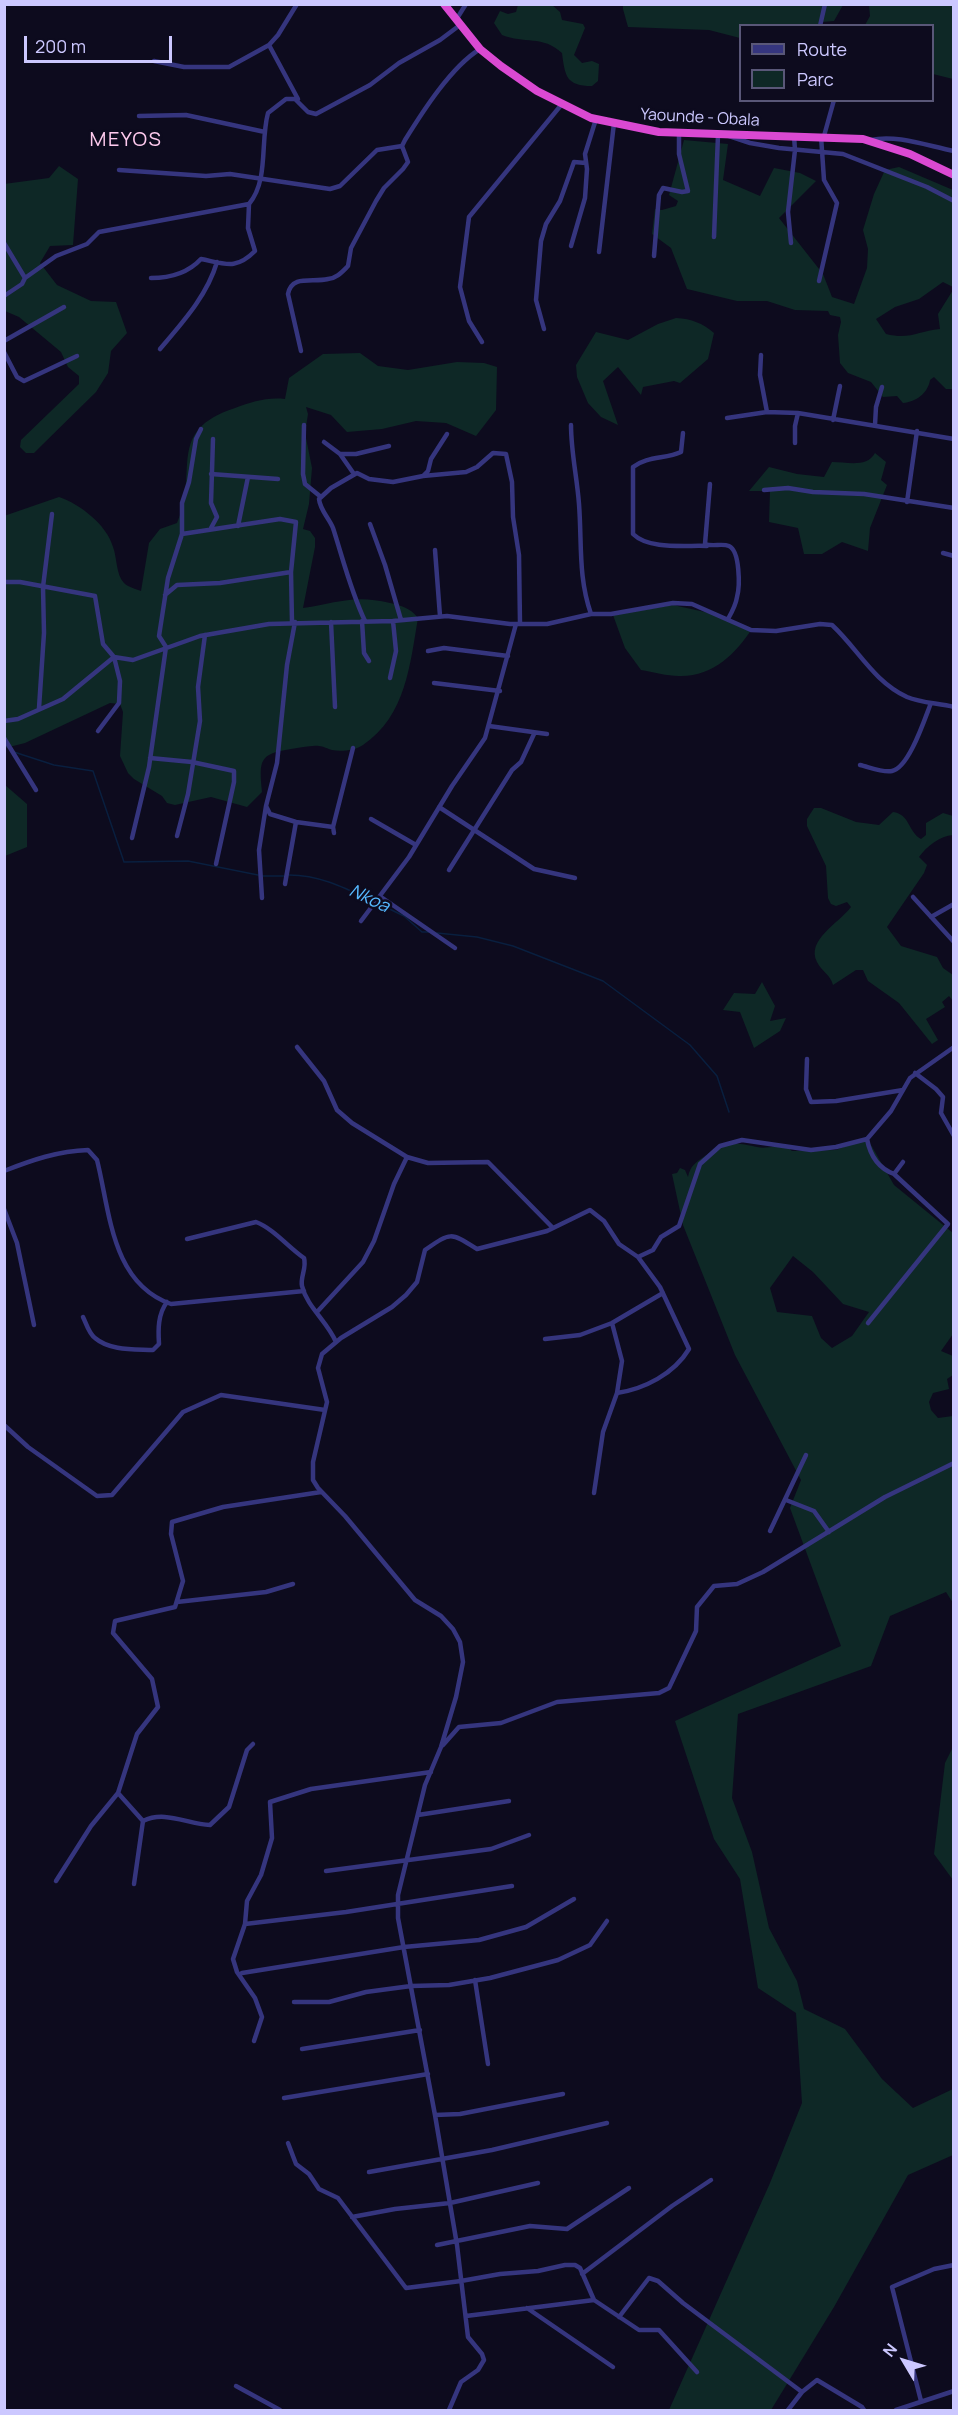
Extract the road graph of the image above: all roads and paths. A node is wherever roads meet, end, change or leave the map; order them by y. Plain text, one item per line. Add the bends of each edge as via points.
1 (297, 4) edge
2 (444, 4) edge
3 (466, 4) edge
4 (825, 4) edge
5 (458, 23) junction
6 (820, 24) edge
7 (269, 45) junction
8 (480, 49) junction
9 (154, 61) dead end
10 (299, 102) junction
11 (833, 102) edge
12 (562, 104) junction
13 (139, 116) dead end
14 (596, 119) junction
15 (614, 123) junction
16 (265, 132) junction
17 (679, 133) junction
18 (718, 135) junction
19 (727, 135) junction
20 (794, 136) junction
21 (823, 136) junction
22 (867, 140) junction
23 (402, 146) junction
24 (795, 150) junction
25 (954, 151) edge
26 (822, 152) junction
27 (586, 163) junction
28 (119, 170) dead end
29 (954, 175) edge
30 (260, 179) junction
31 (954, 201) edge
32 (249, 204) junction
33 (714, 237) dead end
34 (4, 243) edge
35 (791, 243) dead end
36 (571, 246) dead end
37 (599, 252) dead end
38 (654, 255) dead end
39 (217, 262) junction
40 (25, 278) junction
41 (151, 278) dead end
42 (819, 280) dead end
43 (4, 296) edge
44 (64, 307) dead end
45 (544, 329) dead end
46 (4, 341) edge
47 (482, 342) dead end
48 (160, 349) dead end
49 (4, 351) edge
50 (301, 351) dead end
51 (761, 355) dead end
52 (77, 356) dead end
53 (840, 386) dead end
54 (882, 387) dead end
55 (767, 412) junction
56 (798, 413) junction
57 (727, 418) dead end
58 (833, 420) junction
59 (304, 425) dead end
60 (571, 425) dead end
61 (875, 425) junction
62 (201, 429) dead end
63 (917, 431) junction
64 (683, 433) dead end
65 (447, 434) dead end
66 (213, 439) dead end
67 (954, 439) edge
68 (324, 442) dead end
69 (795, 443) dead end
70 (389, 446) dead end
71 (340, 454) junction
72 (211, 474) junction
73 (354, 474) junction
74 (423, 476) junction
75 (248, 477) junction
76 (278, 479) dead end
77 (710, 484) dead end
78 (764, 490) dead end
79 (321, 496) junction
80 (907, 502) junction
81 (954, 508) edge
82 (52, 514) dead end
83 (370, 524) dead end
84 (238, 526) junction
85 (211, 528) junction
86 (182, 534) junction
87 (707, 546) junction
88 (435, 550) dead end
89 (943, 553) dead end
90 (954, 556) edge
91 (291, 572) junction
92 (4, 582) edge
93 (44, 587) junction
94 (165, 595) junction
95 (591, 614) junction
96 (440, 616) junction
97 (728, 619) junction
98 (400, 620) junction
99 (363, 621) junction
100 (393, 621) junction
101 (293, 622) junction
102 (331, 622) junction
103 (518, 624) junction
104 (205, 635) junction
105 (166, 647) junction
106 (428, 651) dead end
107 (508, 656) junction
108 (114, 657) junction
109 (369, 660) dead end
110 (390, 678) dead end
111 (434, 683) dead end
112 (500, 691) junction
113 (931, 703) junction
114 (954, 707) edge
115 (39, 708) junction
116 (335, 708) dead end
117 (4, 721) edge
118 (489, 726) junction
119 (98, 732) dead end
120 (534, 734) junction
121 (547, 734) dead end
122 (4, 738) edge
123 (353, 748) dead end
124 (150, 758) junction
125 (192, 762) junction
126 (860, 765) dead end
127 (36, 790) dead end
128 (266, 806) junction
129 (439, 807) junction
130 (371, 819) dead end
131 (296, 822) junction
132 (474, 830) junction
133 (177, 836) dead end
134 (132, 838) dead end
135 (416, 845) junction
136 (216, 864) dead end
137 (449, 870) dead end
138 (575, 878) dead end
139 (285, 884) dead end
140 (381, 897) junction
141 (913, 897) dead end
142 (262, 898) dead end
143 (954, 904) edge
144 (931, 917) junction
145 (361, 921) dead end
146 (954, 942) edge
147 (455, 948) dead end
148 (297, 1047) dead end
149 (954, 1047) edge
150 (807, 1059) dead end
151 (915, 1073) junction
152 (903, 1090) junction
153 (954, 1136) edge
154 (867, 1139) junction
155 (407, 1156) junction
156 (903, 1162) dead end
157 (4, 1171) edge
158 (894, 1174) junction
159 (4, 1209) edge
160 (553, 1228) junction
161 (187, 1239) dead end
162 (638, 1257) junction
163 (304, 1291) junction
164 (663, 1293) junction
165 (167, 1302) junction
166 (316, 1312) junction
167 (83, 1317) dead end
168 (612, 1323) junction
169 (868, 1323) dead end
170 (33, 1325) dead end
171 (545, 1339) dead end
172 (336, 1342) junction
173 (617, 1393) junction
174 (325, 1410) junction
175 (5, 1427) edge
176 (806, 1455) dead end
177 (954, 1463) edge
178 (321, 1492) junction
179 (594, 1493) dead end
180 (786, 1500) junction
181 (770, 1531) dead end
182 (829, 1532) junction
183 (293, 1584) dead end
184 (177, 1602) junction
185 (253, 1744) dead end
186 (441, 1747) junction
187 (431, 1772) junction
188 (118, 1793) junction
189 (509, 1801) dead end
190 (418, 1815) junction
191 (143, 1821) junction
192 (529, 1835) dead end
193 (408, 1860) junction
194 (326, 1871) dead end
195 (56, 1881) dead end
196 (134, 1884) dead end
197 (512, 1886) dead end
198 (574, 1899) dead end
199 (398, 1904) junction
200 (606, 1921) dead end
201 (245, 1924) junction
202 (404, 1947) junction
203 (242, 1973) dead end
204 (475, 1980) junction
205 (411, 1986) junction
206 (294, 2002) dead end
207 (420, 2030) junction
208 (254, 2041) dead end
209 (302, 2049) dead end
210 (488, 2064) dead end
211 (428, 2074) junction
212 (563, 2094) dead end
213 (284, 2098) dead end
214 (435, 2115) junction
215 (607, 2123) dead end
216 (288, 2143) dead end
217 (442, 2159) junction
218 (369, 2172) dead end
219 (711, 2180) dead end
220 (538, 2183) dead end
221 (629, 2188) dead end
222 (450, 2203) junction
223 (352, 2217) junction
224 (456, 2241) junction
225 (437, 2245) dead end
226 (954, 2265) edge
227 (582, 2274) junction
228 (461, 2281) junction
229 (594, 2300) junction
230 (527, 2308) junction
231 (466, 2316) junction
232 (619, 2317) junction
233 (613, 2367) dead end
234 (697, 2372) dead end
235 (236, 2386) dead end
236 (954, 2391) edge
237 (802, 2392) junction
238 (921, 2401) junction
239 (280, 2410) edge
240 (449, 2410) edge
241 (788, 2410) edge
242 (864, 2410) edge
243 (896, 2410) edge

1 - 7 street
2 - 5 highway, Yaounde - Obala
3 - 5 street
4 - 6 street
5 - 8 highway, Yaounde - Obala
5 - 10 street via 440,40 370,85 316,114
7 - 9 street via 229,67 184,68
7 - 10 street
8 - 12 highway, Yaounde - Obala via 537,91
8 - 23 street via 441,88
10 - 16 street via 286,99 268,113
11 - 21 street
12 - 14 highway, Yaounde - Obala
12 - 47 street via 469,217 460,287 469,321
13 - 16 street via 186,115
14 - 15 highway, Yaounde - Obala
14 - 27 street
15 - 17 highway, Yaounde - Obala
15 - 37 street
16 - 30 street
17 - 18 highway, Yaounde - Obala
17 - 38 street via 679,154 688,191 663,188 659,195
18 - 19 highway, Yaounde - Obala
18 - 33 street
19 - 20 highway, Yaounde - Obala
19 - 24 street
20 - 21 highway, Yaounde - Obala
20 - 24 street
21 - 22 highway, Yaounde - Obala
21 - 26 street
22 - 25 street via 879,138
22 - 29 highway, Yaounde - Obala via 910,154
23 - 30 street via 377,150 340,186 330,189
23 - 50 street via 408,162 376,201 351,248 348,266 330,279 294,282 289,286
24 - 26 street
24 - 35 street via 788,212
26 - 31 street via 854,158
26 - 42 street via 824,180 837,203
27 - 36 street via 585,198
27 - 45 street via 574,162 560,201 546,224 536,300
28 - 30 street via 230,174
30 - 32 street
32 - 39 street via 248,228 255,251 245,262
32 - 40 street via 99,232 87,244 56,256
34 - 40 street
39 - 41 street via 201,259 192,269 165,278
39 - 48 street via 213,277 194,307
40 - 43 street
44 - 46 street
49 - 52 street via 17,377 24,381
51 - 55 street via 760,375
53 - 58 street
54 - 61 street
55 - 56 street
55 - 57 street
56 - 58 street
56 - 69 street
58 - 61 street
59 - 79 street via 305,484
60 - 95 street via 583,590
61 - 63 street
62 - 86 street via 182,503
63 - 67 street
63 - 80 street
64 - 87 street via 681,452 633,467 633,534 639,540 655,543
65 - 74 street
66 - 72 street
68 - 71 street
70 - 71 street
71 - 73 street
72 - 75 street
72 - 85 street via 211,503 217,517
73 - 74 street via 393,482
73 - 79 street
74 - 103 street via 466,471 493,453 506,454 519,555
75 - 76 street
75 - 84 street
77 - 87 street
78 - 80 street via 864,494
79 - 99 street via 319,503 332,525
80 - 81 street
82 - 93 street
83 - 98 street
84 - 85 street
84 - 91 street via 280,519 296,522
85 - 86 street
86 - 94 street
87 - 97 street via 728,545 735,555 739,580
88 - 96 street
89 - 90 street
91 - 94 street via 177,585
91 - 101 street
92 - 93 street
93 - 108 street via 95,596 104,644
93 - 115 street
94 - 105 street via 159,636
95 - 97 street via 674,603 692,604
95 - 103 street via 547,624
96 - 98 street
96 - 103 street
97 - 113 street via 751,630 832,625 870,670 893,689
98 - 100 street
99 - 100 street
99 - 102 street
99 - 109 street via 364,653
100 - 110 street via 396,651
101 - 102 street
101 - 104 street
101 - 128 street via 277,763
102 - 116 street
103 - 107 street
104 - 105 street
104 - 125 street via 198,687 200,721
105 - 108 street via 133,660
105 - 124 street
106 - 107 street via 444,648
107 - 112 street
108 - 115 street via 63,699
108 - 119 street via 120,681 119,703
111 - 112 street
112 - 118 street
113 - 114 street
113 - 126 street via 900,769 890,772
115 - 117 street
118 - 120 street
118 - 129 street
120 - 121 street
120 - 132 street via 522,762 512,770
122 - 127 street
123 - 131 street via 334,830
124 - 125 street
124 - 134 street
125 - 133 street
125 - 136 street via 234,771
128 - 131 street via 270,814
128 - 142 street via 259,850
129 - 132 street
129 - 135 street
130 - 135 street
131 - 139 street
132 - 137 street
132 - 138 street via 534,869
135 - 140 street
140 - 145 street
140 - 147 street
141 - 144 street
143 - 144 street
144 - 146 street
148 - 155 street via 324,1082 337,1110
149 - 151 street
150 - 152 street via 806,1089 811,1102
151 - 152 street
151 - 153 street via 943,1097 941,1113
152 - 154 street
154 - 158 street via 877,1163
154 - 162 street via 811,1150 742,1140 720,1146 700,1164 679,1226 661,1237 653,1250
155 - 160 street via 428,1163 488,1162
155 - 166 street via 363,1262
156 - 158 street
157 - 165 street via 33,1159 88,1150 97,1160 115,1243 135,1279
158 - 169 street via 948,1224
159 - 170 street via 17,1243
160 - 162 street via 590,1210 604,1221 619,1244
160 - 172 street via 477,1249 457,1236 445,1236 424,1250 417,1282 406,1295
161 - 163 street via 256,1222 266,1226 304,1258
162 - 164 street
163 - 165 street
163 - 166 street
164 - 168 street
164 - 173 street via 688,1349 666,1373 648,1385
165 - 167 street via 161,1310 159,1344 153,1350 104,1344 93,1337
166 - 172 street via 330,1327
168 - 171 street via 580,1335
168 - 173 street via 622,1361
172 - 174 street via 322,1354 318,1368 327,1402
173 - 179 street via 603,1432
174 - 175 street via 221,1395 183,1412 112,1495 97,1496
174 - 178 street via 313,1462 313,1480
176 - 180 street
177 - 182 street via 885,1497
178 - 184 street via 223,1507 172,1522 171,1534 183,1581
178 - 186 street via 415,1600 441,1617 460,1642 463,1662
180 - 181 street
180 - 182 street via 814,1511
182 - 186 street via 763,1572 737,1584 714,1586 697,1607 696,1631 669,1688 659,1693 557,1702 501,1723 459,1728
183 - 184 street via 266,1592
184 - 188 street via 176,1607 115,1621 113,1633 152,1679 158,1707 137,1734
185 - 191 street via 247,1750 229,1807 210,1825 153,1816
186 - 187 street
187 - 190 street
187 - 201 street via 311,1789 270,1802 272,1838 261,1875 247,1901
188 - 191 street
188 - 195 street
189 - 190 street
190 - 193 street
191 - 196 street
192 - 193 street via 491,1849
193 - 194 street
193 - 199 street
197 - 199 street
198 - 202 street via 526,1927 479,1940
199 - 201 street
199 - 202 street
200 - 204 street via 590,1945 558,1960
201 - 208 street via 233,1959 262,2017
202 - 203 street
202 - 205 street
204 - 205 street
204 - 210 street
205 - 206 street via 329,2002
205 - 207 street
207 - 209 street
207 - 211 street
211 - 213 street
211 - 214 street
212 - 214 street via 460,2114
214 - 217 street
215 - 217 street
216 - 223 street via 296,2164 319,2189 338,2198
217 - 218 street
217 - 222 street
219 - 227 street
220 - 222 street
221 - 224 street via 567,2229 530,2226
222 - 223 street
222 - 224 street
223 - 228 street via 406,2288
224 - 225 street
224 - 228 street
226 - 238 street via 892,2287
227 - 228 street via 575,2265 566,2265
227 - 229 street
228 - 231 street
229 - 230 street
229 - 232 street
230 - 231 street
230 - 233 street
231 - 240 street via 468,2337 484,2360 478,2370 461,2382
232 - 234 street via 639,2330 659,2330
232 - 237 street via 649,2278 658,2281
235 - 239 street
236 - 238 street
237 - 241 street
237 - 242 street via 817,2380
238 - 243 street

